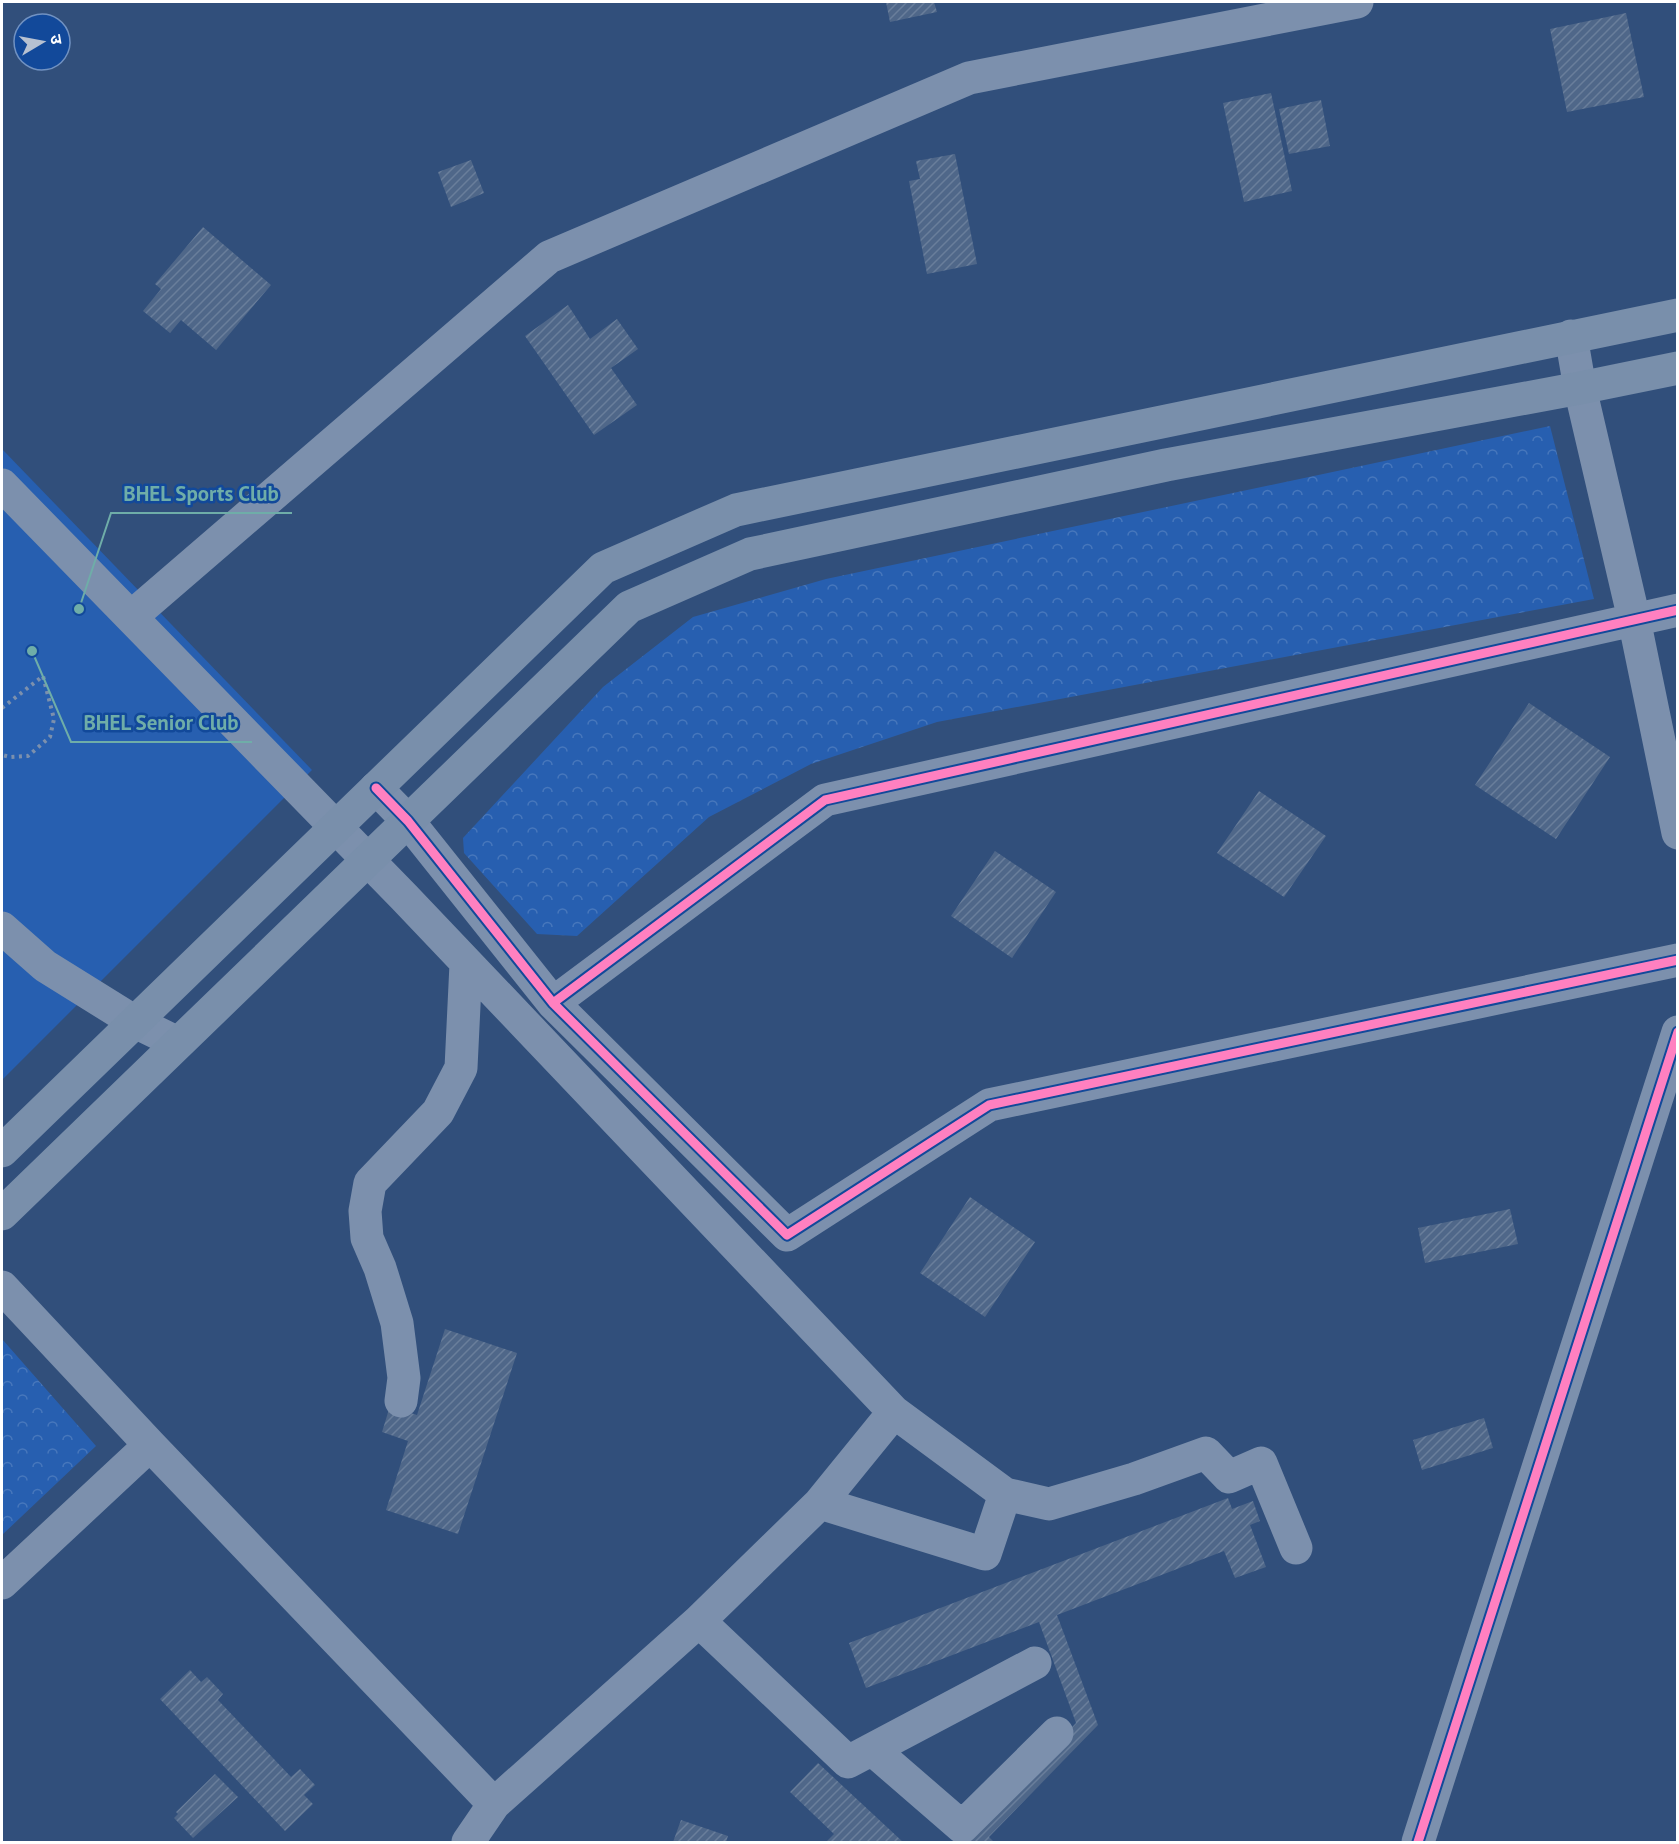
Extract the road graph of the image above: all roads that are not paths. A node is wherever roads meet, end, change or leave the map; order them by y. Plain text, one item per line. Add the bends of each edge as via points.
1 (1357, 2) edge
2 (1677, 315) edge
3 (1571, 336) junction
4 (1677, 368) edge
5 (1580, 388) junction
6 (2, 485) edge
7 (1677, 610) edge
8 (131, 617) junction
9 (1634, 619) junction
10 (376, 788) junction
11 (408, 821) junction
12 (336, 827) junction
13 (1677, 833) edge
14 (368, 860) junction
15 (2, 928) edge
16 (1677, 960) edge
17 (466, 964) junction
18 (553, 1003) junction
19 (135, 1022) junction
20 (1677, 1032) edge
21 (178, 1043) junction
22 (2, 1151) edge
23 (2, 1214) edge
24 (2, 1287) edge
25 (401, 1401) dead end
26 (894, 1412) junction
27 (150, 1445) junction
28 (1005, 1494) junction
29 (820, 1503) junction
30 (1296, 1548) dead end
31 (2, 1583) edge
32 (699, 1621) junction
33 (1035, 1663) dead end
34 (1057, 1733) dead end
35 (873, 1750) junction
36 (494, 1804) junction
37 (468, 1842) edge
38 (1418, 1842) edge

1 - 8 street via 969,78 549,257
2 - 3 main road
3 - 5 street
3 - 10 main road via 736,510 603,568
4 - 5 main road
5 - 9 street
5 - 11 main road via 1166,465 750,554 629,607
6 - 8 street
7 - 9 street
8 - 12 street
9 - 13 street
9 - 18 street via 825,800
10 - 11 street
10 - 12 main road
11 - 14 main road
11 - 18 street
12 - 14 street
12 - 19 main road
14 - 17 street
14 - 21 main road
15 - 19 street via 45,966
16 - 18 street via 989,1106 788,1235
17 - 25 street via 461,1068 438,1112 370,1183 365,1211 368,1238 397,1323 404,1378
17 - 26 street
19 - 21 street
19 - 22 main road
20 - 38 street
21 - 23 main road
24 - 27 street
26 - 28 street
26 - 29 street
27 - 31 street
27 - 36 street
28 - 29 street via 985,1554
28 - 30 street via 1049,1504 1206,1454 1229,1477 1261,1463
29 - 32 street
32 - 35 street via 848,1762
32 - 36 street
33 - 35 street
34 - 35 street via 962,1827
36 - 37 street

